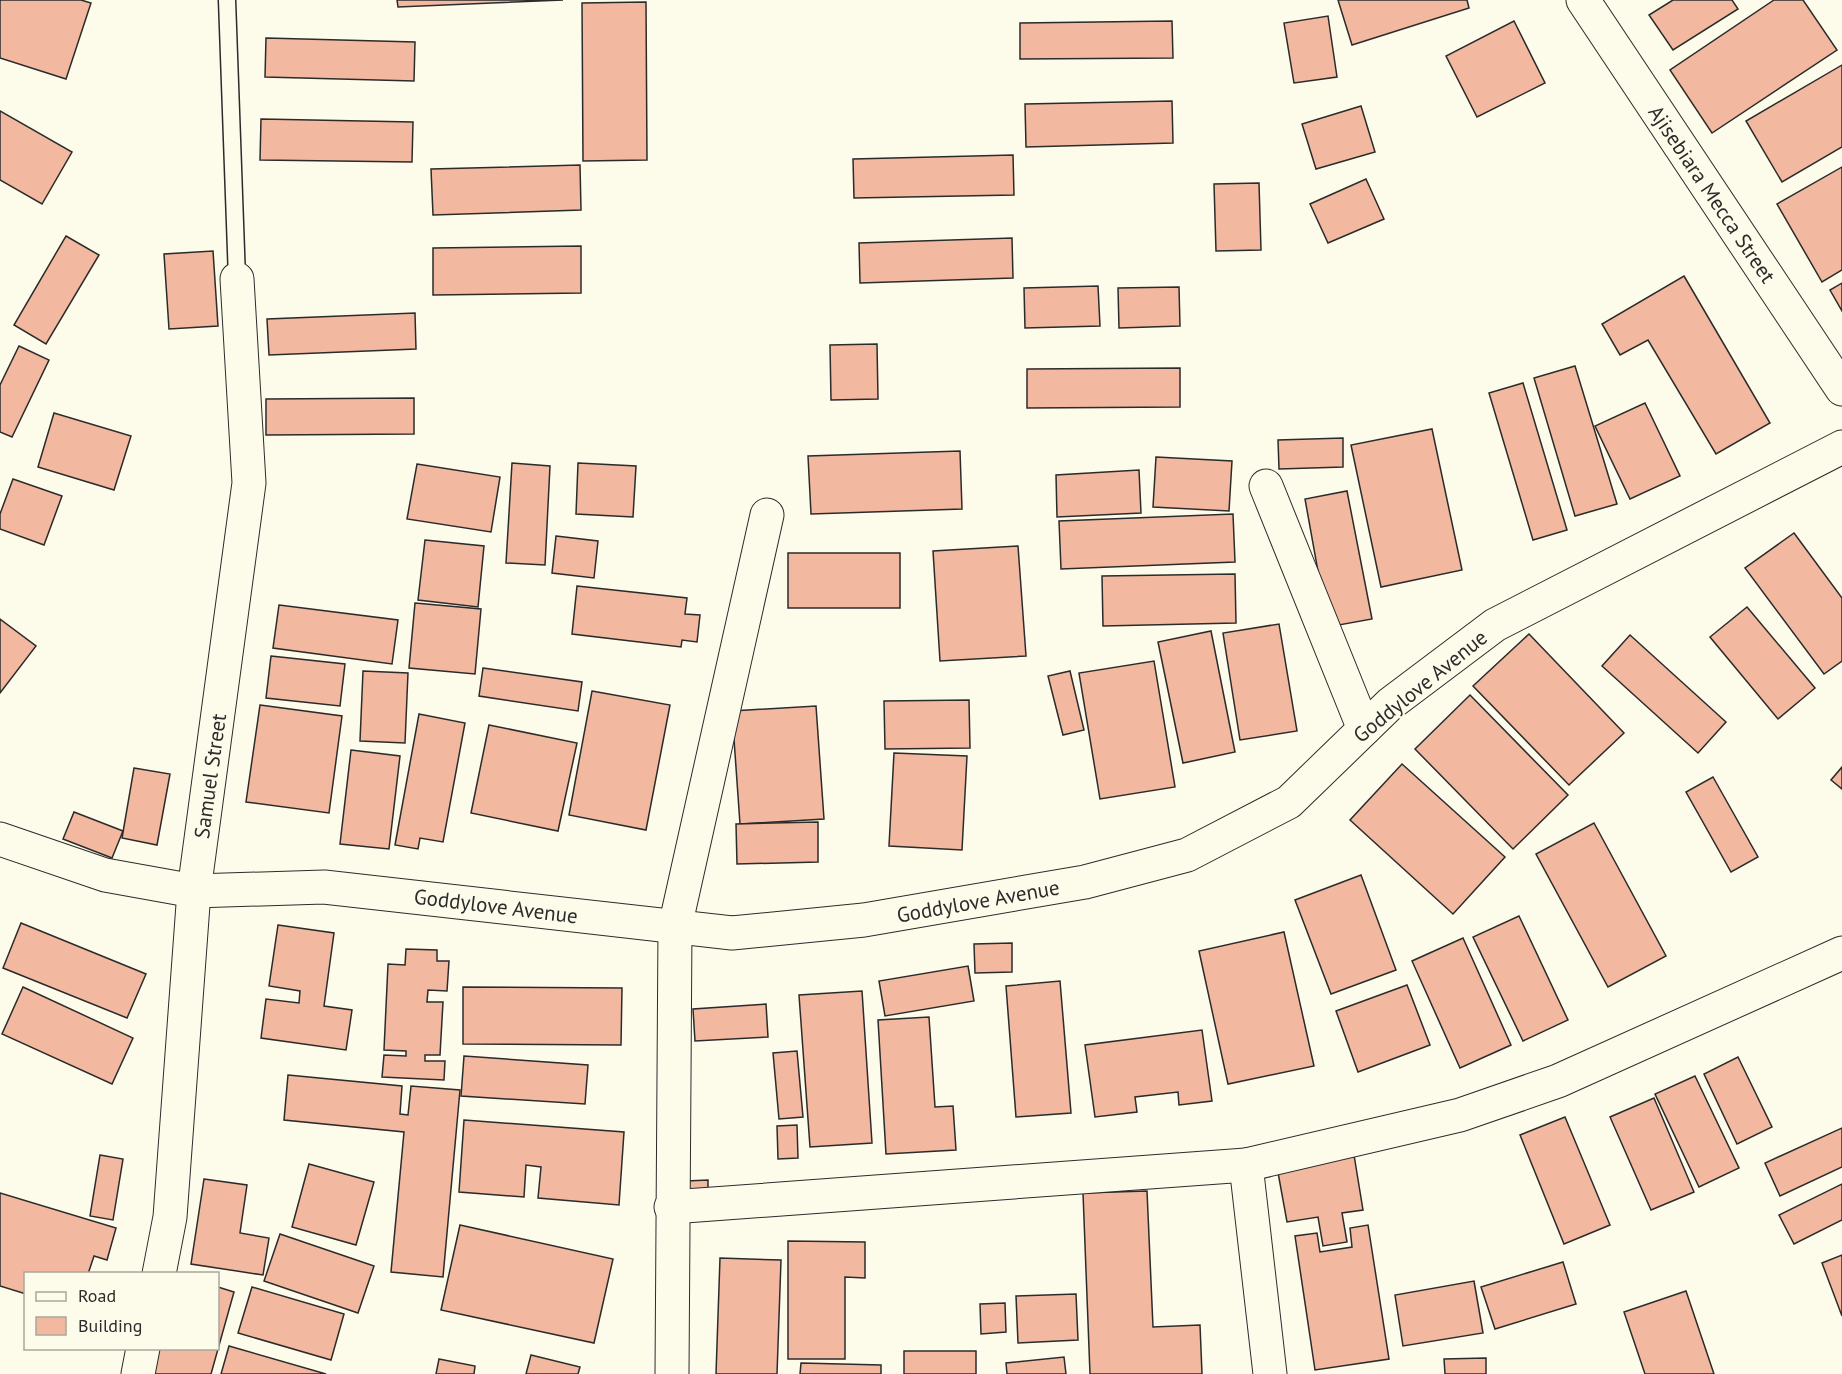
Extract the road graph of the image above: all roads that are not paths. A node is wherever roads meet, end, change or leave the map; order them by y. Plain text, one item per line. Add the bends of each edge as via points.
1 (227, 0) edge
2 (1583, 0) edge
3 (237, 279) joint
4 (1842, 389) edge
5 (1842, 447) edge
6 (1266, 486) dead end
7 (767, 514) dead end
8 (1364, 729) junction
9 (0, 839) edge
10 (194, 891) junction
11 (675, 927) junction
12 (1842, 953) edge
13 (1246, 1165) junction
14 (671, 1207) junction
15 (159, 1272) edge
16 (143, 1350) edge
17 (138, 1374) edge
18 (672, 1374) edge
19 (1270, 1374) edge

1 - 3 lane
2 - 4 street, Ajisebiara Mecca Street
3 - 10 street, Samuel Street via 249,483
5 - 8 street, Goddylove Avenue via 1495,625 1390,704
6 - 8 street
7 - 11 street
8 - 11 street, Goddylove Avenue via 1289,802 1187,855 1085,882 864,920 732,933
9 - 10 street, Goddylove Avenue via 105,875
10 - 11 street, Goddylove Avenue via 324,887
10 - 15 street, Samuel Street via 170,1217
11 - 14 street
12 - 13 street via 1558,1081 1460,1115
13 - 14 street
13 - 19 street
14 - 18 street
16 - 17 street

